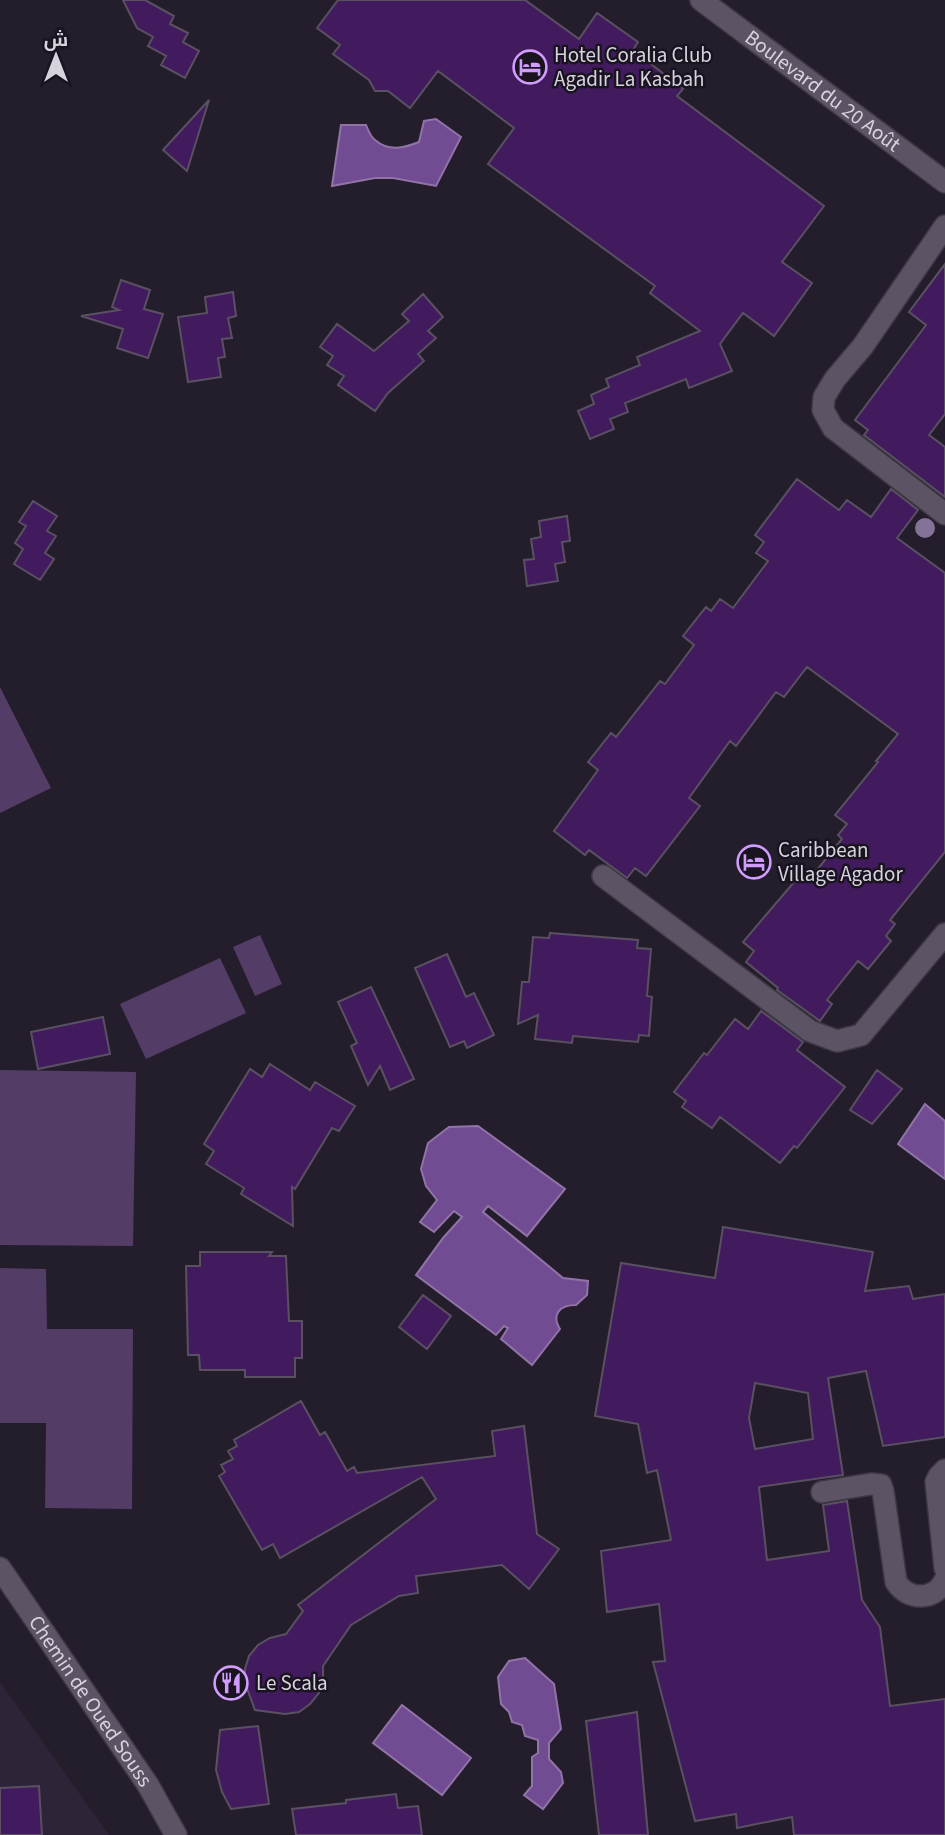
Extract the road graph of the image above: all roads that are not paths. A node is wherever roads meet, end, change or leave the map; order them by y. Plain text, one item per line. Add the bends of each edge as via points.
1 (701, 0) edge
2 (945, 182) edge
3 (945, 226) edge
4 (945, 514) edge
5 (603, 876) dead end
6 (945, 934) edge
7 (945, 1470) edge
8 (822, 1492) dead end
9 (0, 1568) edge
10 (945, 1568) edge
11 (945, 1580) edge
12 (176, 1835) edge

1 - 2 street, Boulevard du 20 Août
3 - 4 street via 835,379 824,397 823,410 833,428
5 - 6 street via 810,1031 837,1041 861,1035
7 - 10 street via 936,1482
8 - 11 street via 881,1485 900,1588 921,1597 936,1592
9 - 12 street, Chemin de Oued Souss via 148,1785

